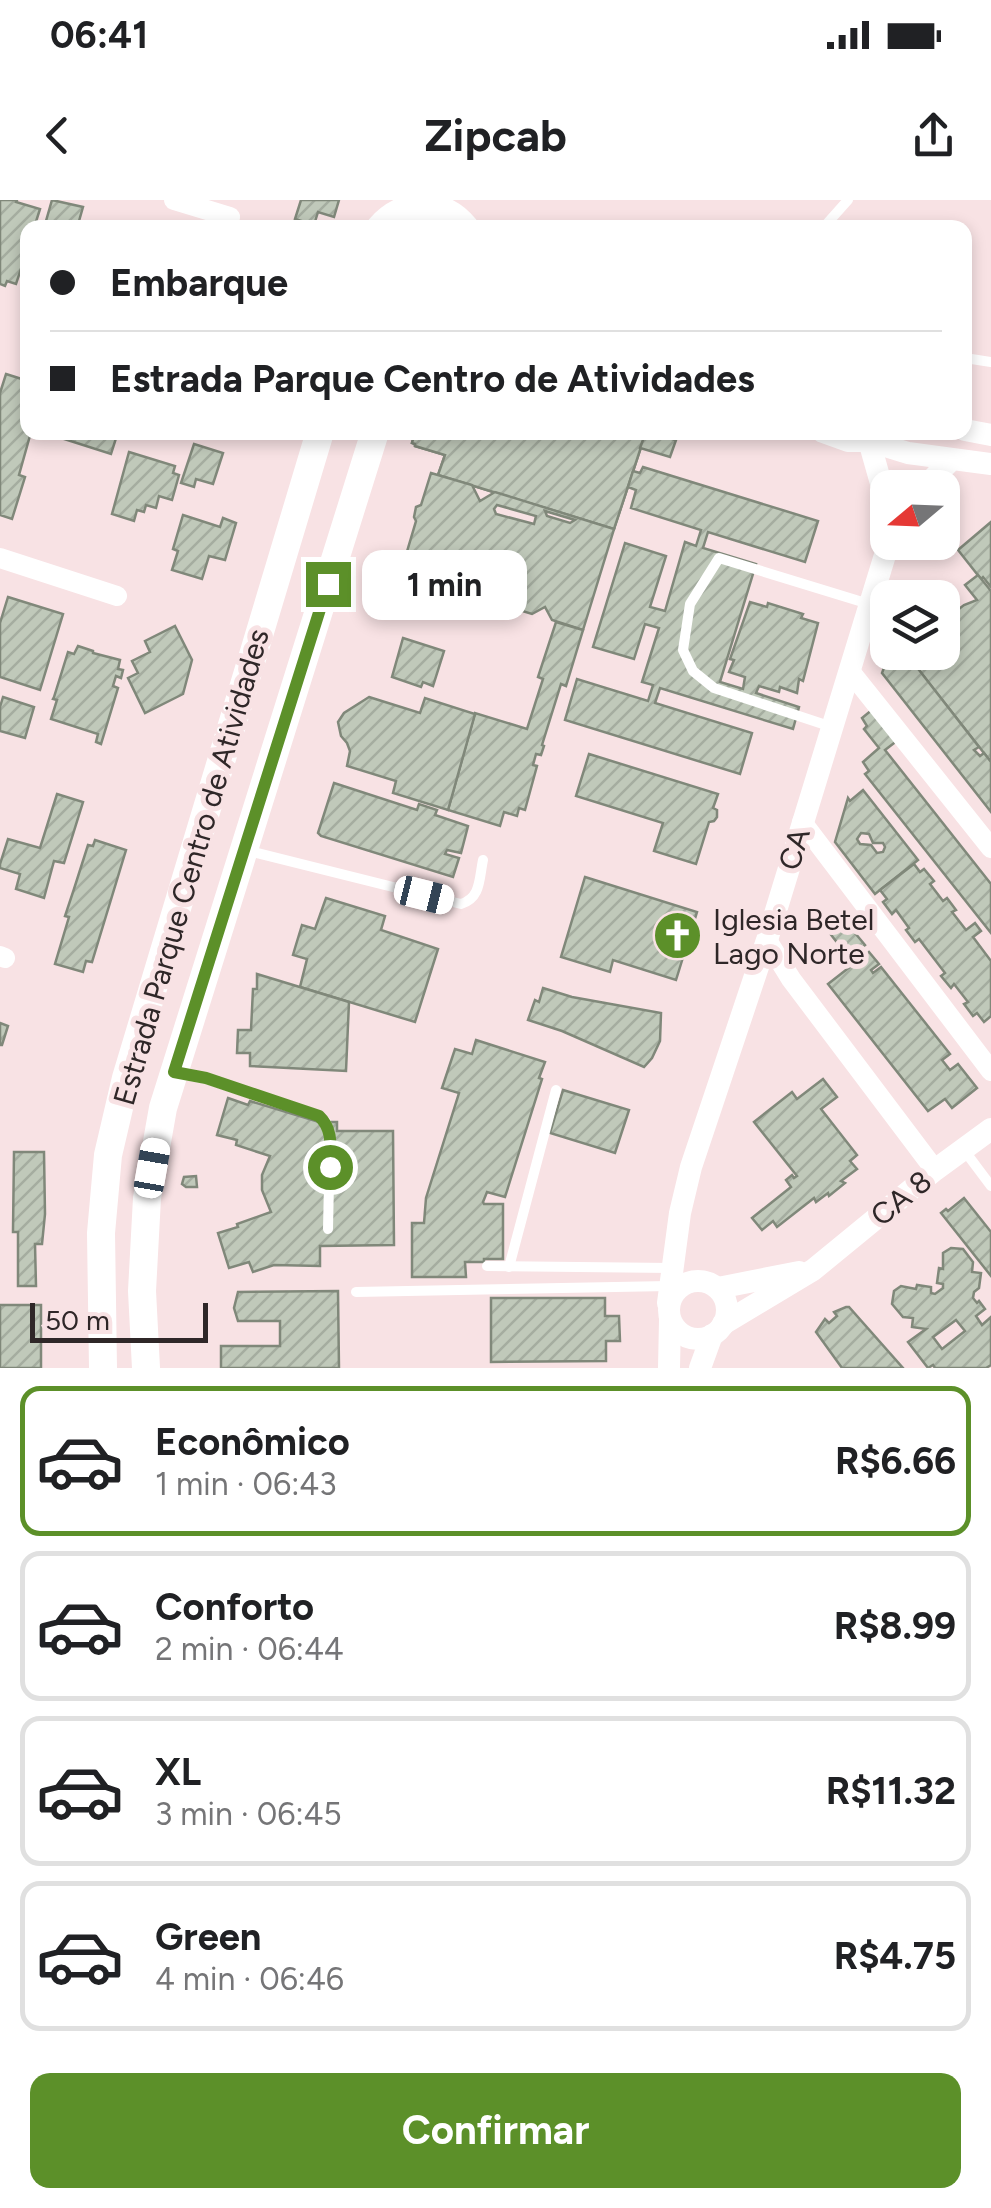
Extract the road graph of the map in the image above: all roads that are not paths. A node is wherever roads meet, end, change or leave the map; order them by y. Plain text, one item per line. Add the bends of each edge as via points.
1 (174, 200) edge
2 (848, 200) edge
3 (230, 217) dead end
4 (384, 217) edge
5 (464, 218) edge
6 (830, 220) edge
7 (318, 440) edge
8 (372, 440) edge
9 (845, 440) edge
10 (870, 442) junction
11 (951, 460) junction
12 (991, 464) edge
13 (878, 470) edge
14 (941, 470) edge
15 (0, 558) edge
16 (117, 596) dead end
17 (870, 604) joint
18 (849, 670) junction
19 (832, 727) junction
20 (802, 822) junction
21 (991, 848) edge
22 (244, 850) junction
23 (483, 860) dead end
24 (767, 940) junction
25 (174, 1072) junction
26 (991, 1072) edge
27 (556, 1090) dead end
28 (991, 1128) edge
29 (964, 1149) junction
30 (935, 1170) junction
31 (991, 1186) edge
32 (680, 1213) junction
33 (328, 1230) dead end
34 (487, 1266) dead end
35 (510, 1266) junction
36 (812, 1270) junction
37 (710, 1284) junction
38 (356, 1292) dead end
39 (670, 1294) junction
40 (718, 1330) junction
41 (103, 1368) edge
42 (146, 1368) edge
43 (668, 1368) edge
44 (700, 1368) edge

1 - 3 street
2 - 6 lane
4 - 5 main road via 426,204
7 - 41 main road, Estrada Parque Centro de Atividades via 108,1155 100,1232
8 - 22 main road, Estrada Parque Centro de Atividades
9 - 10 street
10 - 11 street
10 - 13 street
11 - 12 street
11 - 14 street
15 - 16 street
17 - 18 street, CA
17 - 19 lane via 719,558 690,604 683,650 693,671 714,688
18 - 19 street, CA
18 - 21 street
19 - 20 street, CA
20 - 24 street, CA
20 - 26 street
22 - 23 lane via 460,904 475,897
22 - 25 main road, Estrada Parque Centro de Atividades
24 - 30 street
24 - 32 street, CA
25 - 33 lane via 326,1122
25 - 42 main road, Estrada Parque Centro de Atividades via 148,1198
27 - 35 lane
28 - 29 street, CA 8
29 - 30 street, CA 8
29 - 31 lane
30 - 36 street, CA 8
32 - 37 street, CA via 685,1248
32 - 39 street, CA
34 - 35 lane
35 - 39 lane
36 - 37 street, CA 8
36 - 40 street, CA 8
37 - 39 street via 684,1283
37 - 40 street via 727,1305
38 - 39 lane
39 - 40 street via 680,1334 696,1339
39 - 43 street, CA
40 - 44 street

